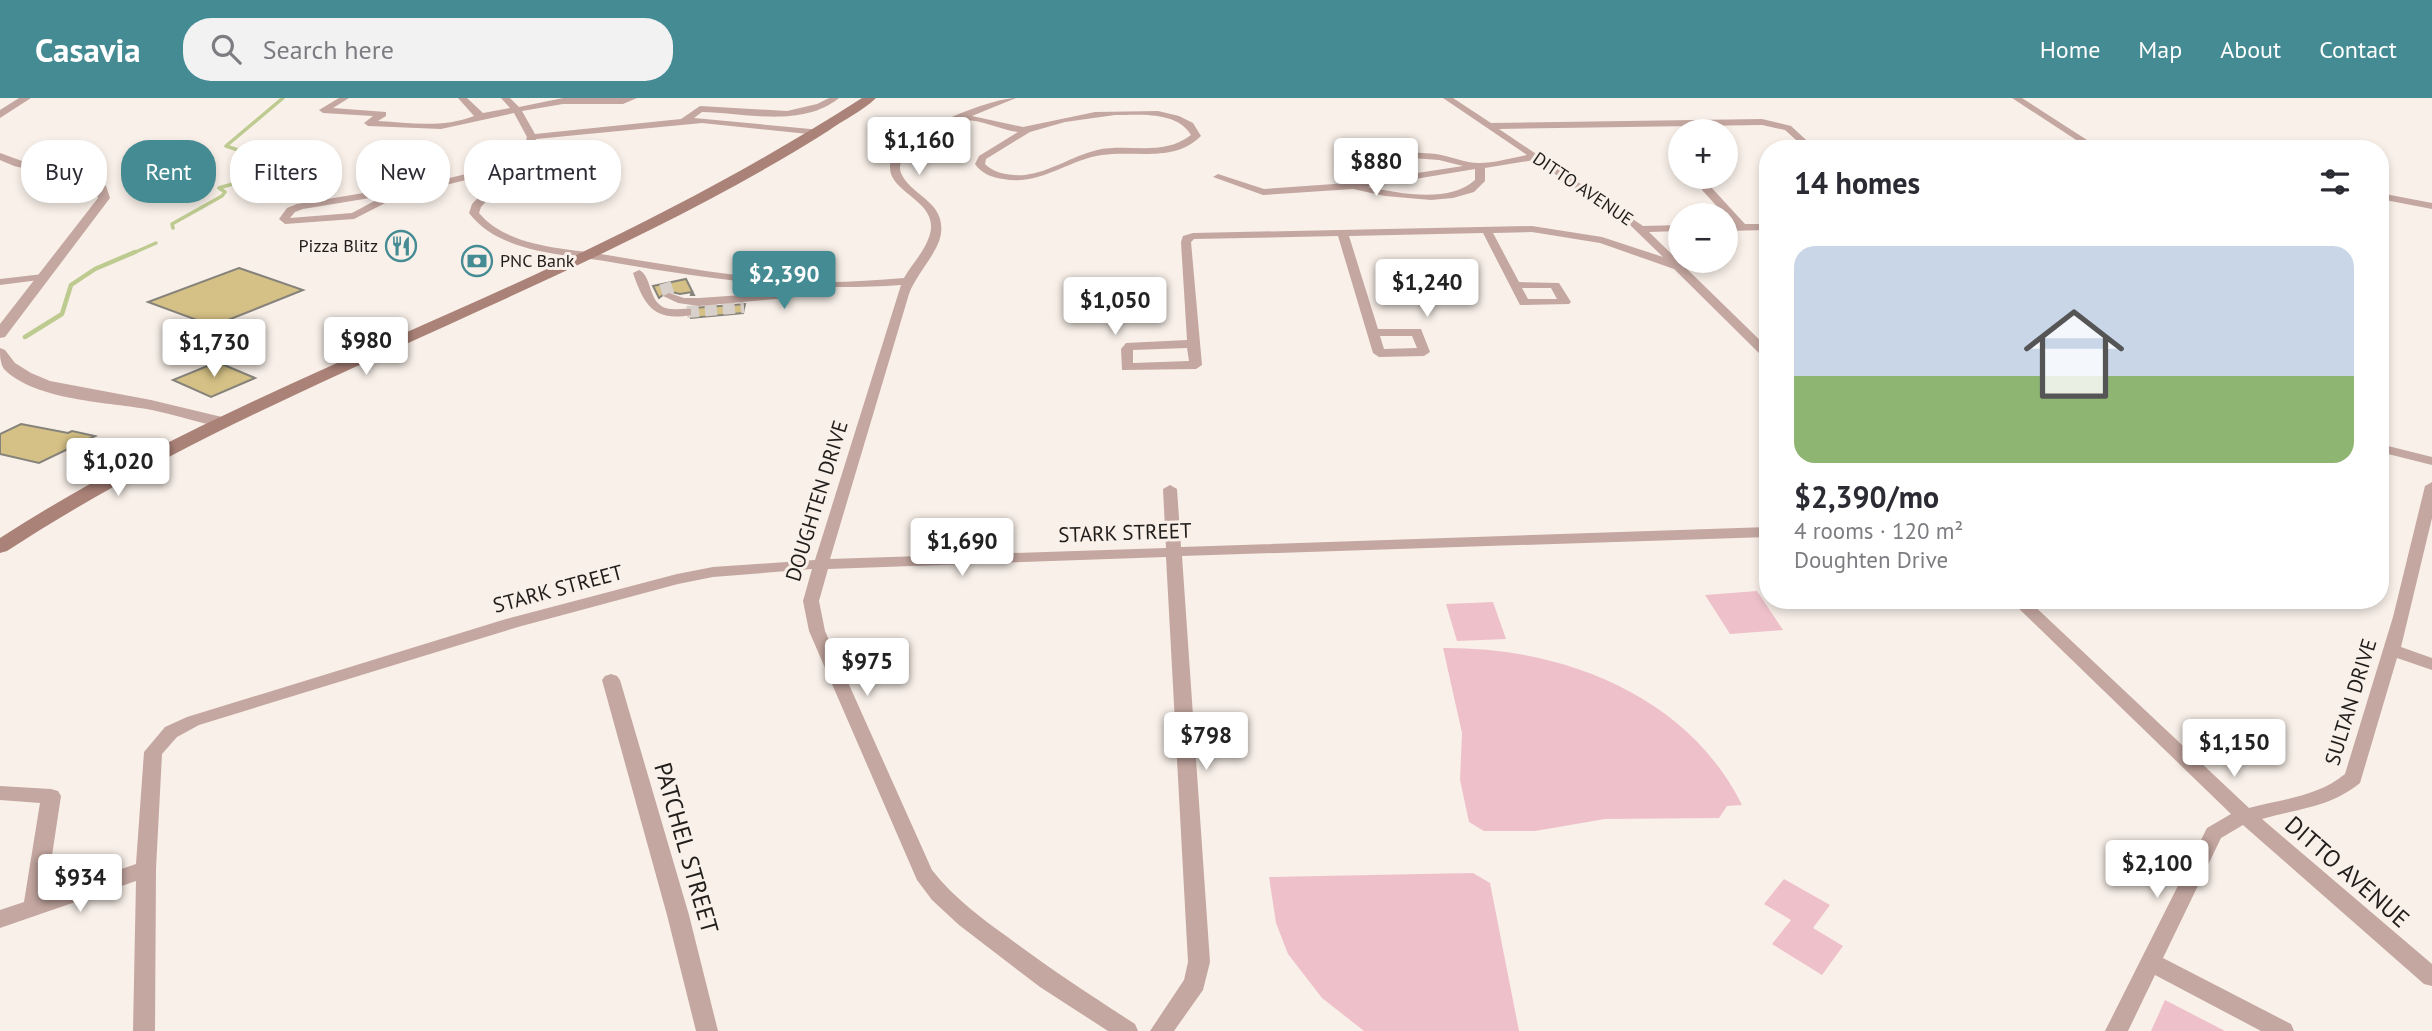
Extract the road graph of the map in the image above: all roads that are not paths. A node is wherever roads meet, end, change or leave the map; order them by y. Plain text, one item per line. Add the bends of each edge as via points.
1 (26, 98) edge
2 (345, 98) edge
3 (462, 98) edge
4 (505, 98) edge
5 (633, 98) edge
6 (715, 98) edge
7 (835, 98) edge
8 (870, 98) edge
9 (1012, 98) edge
10 (1447, 98) edge
11 (2016, 98) edge
12 (700, 108) junction
13 (517, 110) junction
14 (1, 114) edge
15 (482, 117) junction
16 (965, 117) junction
17 (953, 123) junction
18 (1487, 126) junction
19 (682, 127) junction
20 (818, 132) junction
21 (1024, 132) junction
22 (532, 137) junction
23 (531, 140) edge
24 (1802, 140) edge
25 (2083, 140) edge
26 (0, 156) edge
27 (1535, 157) junction
28 (1480, 167) junction
29 (1216, 181) dead end
30 (1354, 186) junction
31 (1707, 189) edge
32 (393, 195) joint
33 (2389, 198) edge
34 (479, 203) edge
35 (2432, 206) edge
36 (1738, 227) edge
37 (1742, 227) junction
38 (1759, 227) edge
39 (1486, 229) junction
40 (1642, 229) junction
41 (1668, 229) edge
42 (1342, 232) junction
43 (1656, 244) junction
44 (1636, 250) junction
45 (583, 257) junction
46 (1668, 257) edge
47 (1668, 262) edge
48 (639, 273) junction
49 (1684, 273) edge
50 (43, 277) junction
51 (0, 282) edge
52 (665, 283) dead end
53 (1516, 285) dead end
54 (907, 286) junction
55 (801, 294) junction
56 (669, 296) dead end
57 (744, 307) tunnel mouth
58 (687, 312) tunnel mouth
59 (1373, 333) dead end
60 (0, 334) edge
61 (1194, 345) junction
62 (1759, 346) edge
63 (0, 353) edge
64 (220, 422) junction
65 (2389, 450) edge
66 (2432, 461) edge
67 (2432, 486) edge
68 (1170, 489) dead end
69 (1759, 532) edge
70 (0, 547) edge
71 (1172, 552) junction
72 (821, 564) junction
73 (2027, 609) edge
74 (2391, 650) junction
75 (2432, 664) edge
76 (611, 680) dead end
77 (0, 793) edge
78 (2244, 815) junction
79 (146, 869) junction
80 (34, 908) junction
81 (0, 919) edge
82 (2151, 961) junction
83 (2432, 977) edge
84 (144, 1031) edge
85 (707, 1031) edge
86 (1126, 1031) edge
87 (1161, 1031) edge
88 (2116, 1031) edge
89 (2283, 1031) edge

1 - 14 street
2 - 15 street via 323,110 383,114 368,122 404,124 454,124
3 - 15 street
4 - 13 street
5 - 13 street via 575,100
6 - 12 street
7 - 12 street via 818,107 787,113
8 - 20 main road
9 - 16 street
10 - 18 street, DITTO AVENUE
11 - 25 street
12 - 19 street
13 - 15 street
13 - 22 street
16 - 17 street
16 - 21 street
17 - 21 street
17 - 54 street, DOUGHTEN DRIVE via 910,144 894,163 897,177 928,202 936,223 935,237
18 - 24 street via 1762,122 1788,128
18 - 27 street, DITTO AVENUE
19 - 20 street via 734,122
19 - 22 street
20 - 45 main road via 694,202
21 - 21 street via 982,158 983,168 1011,178 1029,178 1088,155 1169,150 1196,136 1190,125 1178,119 1135,113 1091,114
22 - 23 street
26 - 50 street via 93,181 103,192 101,205
27 - 28 street
27 - 40 street, DITTO AVENUE
28 - 30 street
28 - 30 street via 1440,157 1395,156 1356,170
28 - 30 street via 1483,174 1476,185 1437,197 1398,197
29 - 30 street via 1263,192
31 - 37 street
32 - 32 street via 355,216 284,219 291,209 301,206
33 - 35 street
34 - 45 street via 474,213 481,224 523,242
36 - 37 street
37 - 38 street
39 - 42 street
39 - 44 street via 1572,233
39 - 53 street
40 - 41 street
40 - 43 street, DITTO AVENUE
42 - 59 street
42 - 61 street via 1189,237
43 - 44 street
43 - 46 street, DITTO AVENUE
44 - 47 street
45 - 48 street via 591,263
45 - 54 street via 767,281
45 - 64 main road
48 - 52 street via 662,278
48 - 58 street via 649,304 656,310
49 - 62 street, DITTO AVENUE
50 - 51 street
50 - 60 street
54 - 55 street
54 - 72 street, DOUGHTEN DRIVE
55 - 56 street via 699,302
55 - 57 street
61 - 61 street via 1135,345 1127,349 1126,366 1196,365
63 - 64 street via 7,366 55,387
64 - 70 main road via 115,476
65 - 66 street
67 - 74 street, SULTAN DRIVE
68 - 71 street
69 - 71 street, STARK STREET
71 - 72 street, STARK STREET
71 - 87 street via 1199,961 1195,983
72 - 79 street, STARK STREET via 677,579 500,627 193,721 171,732 153,752
72 - 86 street, DOUGHTEN DRIVE via 811,601 817,631 924,874 967,919
73 - 78 street, DITTO AVENUE
74 - 75 street
74 - 78 street, SULTAN DRIVE via 2353,778 2329,795
76 - 85 street, PATCHEL STREET
77 - 80 street via 51,796
78 - 82 street, SULTAN DRIVE via 2214,833
78 - 83 street, DITTO AVENUE
79 - 80 street
79 - 84 street
80 - 81 street
82 - 88 street, SULTAN DRIVE
82 - 89 street

